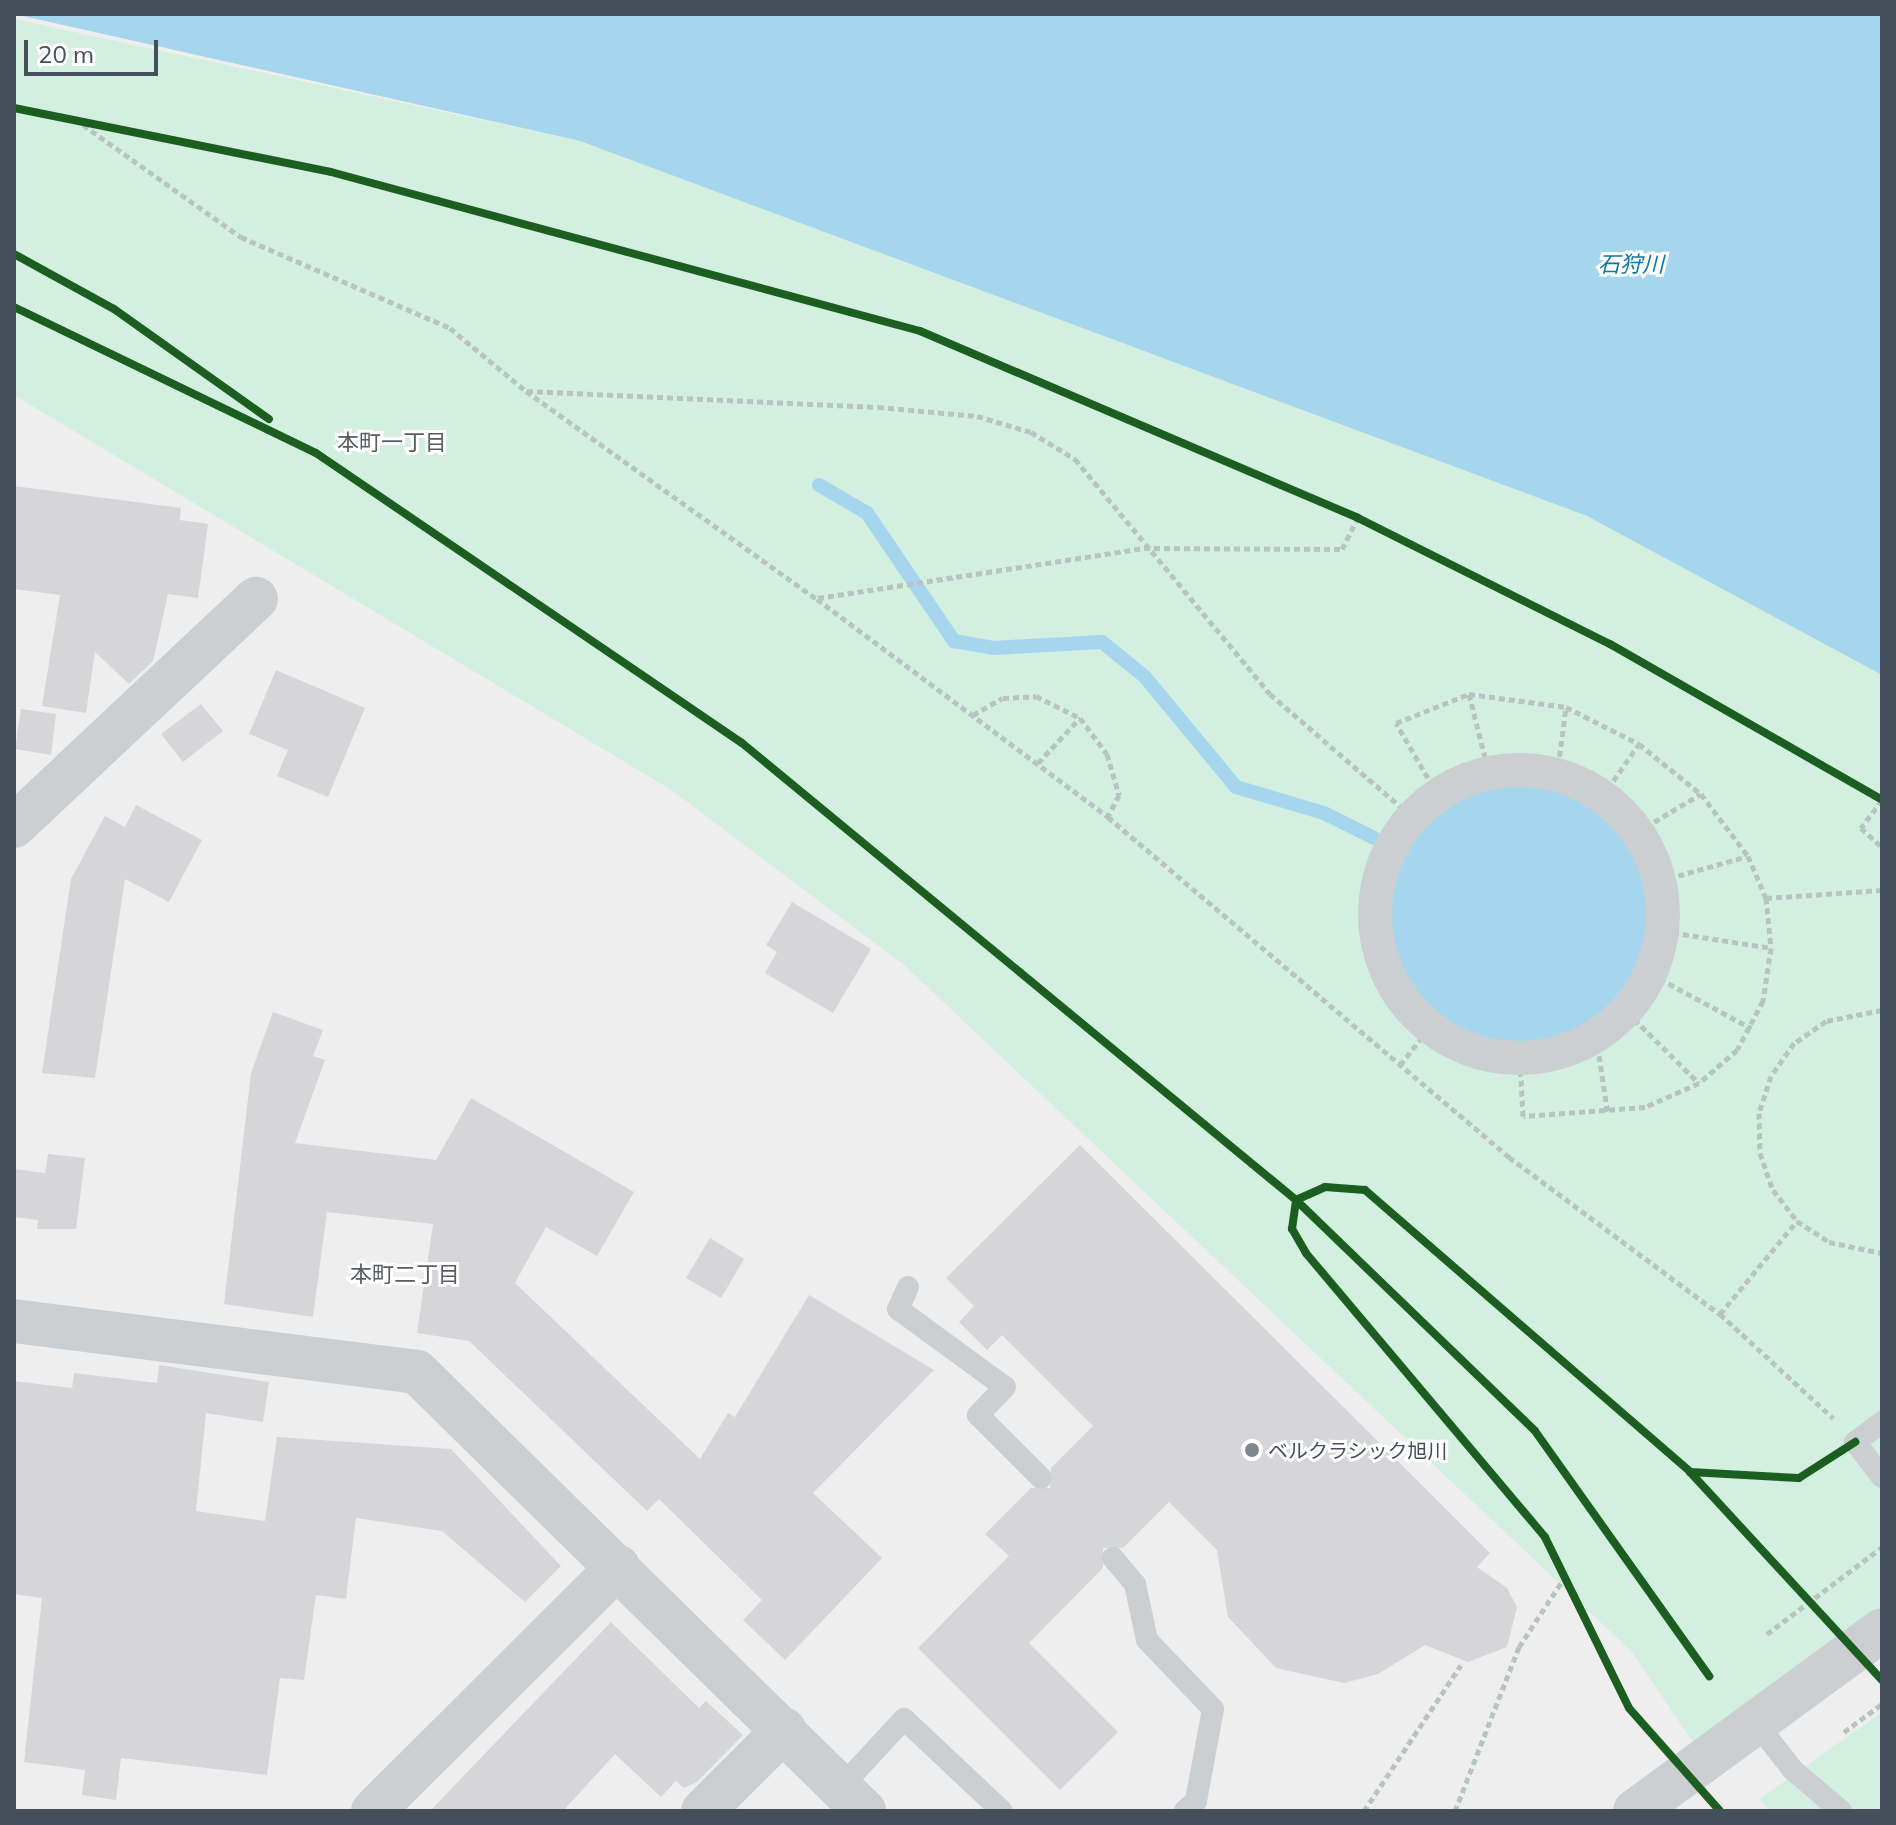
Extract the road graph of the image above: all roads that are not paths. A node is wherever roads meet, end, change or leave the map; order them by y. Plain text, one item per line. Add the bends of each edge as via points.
1 (256, 599) dead end
2 (14, 826) edge
3 (1520, 1059) joint
4 (908, 1287) dead end
5 (14, 1321) edge
6 (1882, 1422) edge
7 (1882, 1477) edge
8 (1041, 1478) dead end
9 (1113, 1558) dead end
10 (618, 1567) junction
11 (1882, 1630) edge
12 (1756, 1723) junction
13 (784, 1730) junction
14 (852, 1799) edge
15 (373, 1811) edge
16 (703, 1811) edge
17 (1002, 1811) edge
18 (1185, 1811) edge
19 (1635, 1811) edge
20 (1841, 1811) edge

1 - 2 street
3 - 3 street via 1476,1052 1430,1027 1387,973 1376,937 1384,863 1410,815 1438,795 1489,773 1557,776 1602,797 1637,832 1659,881 1663,931 1651,974 1627,1012 1596,1036
4 - 8 lane via 898,1309 1005,1387 978,1415
5 - 10 street via 417,1372
6 - 7 lane via 1855,1442
9 - 18 lane via 1135,1584 1147,1640 1213,1709 1196,1801
10 - 13 street
10 - 15 street
11 - 12 street
12 - 19 street
12 - 20 lane via 1793,1770
13 - 14 street
13 - 16 street
14 - 17 lane via 904,1719

